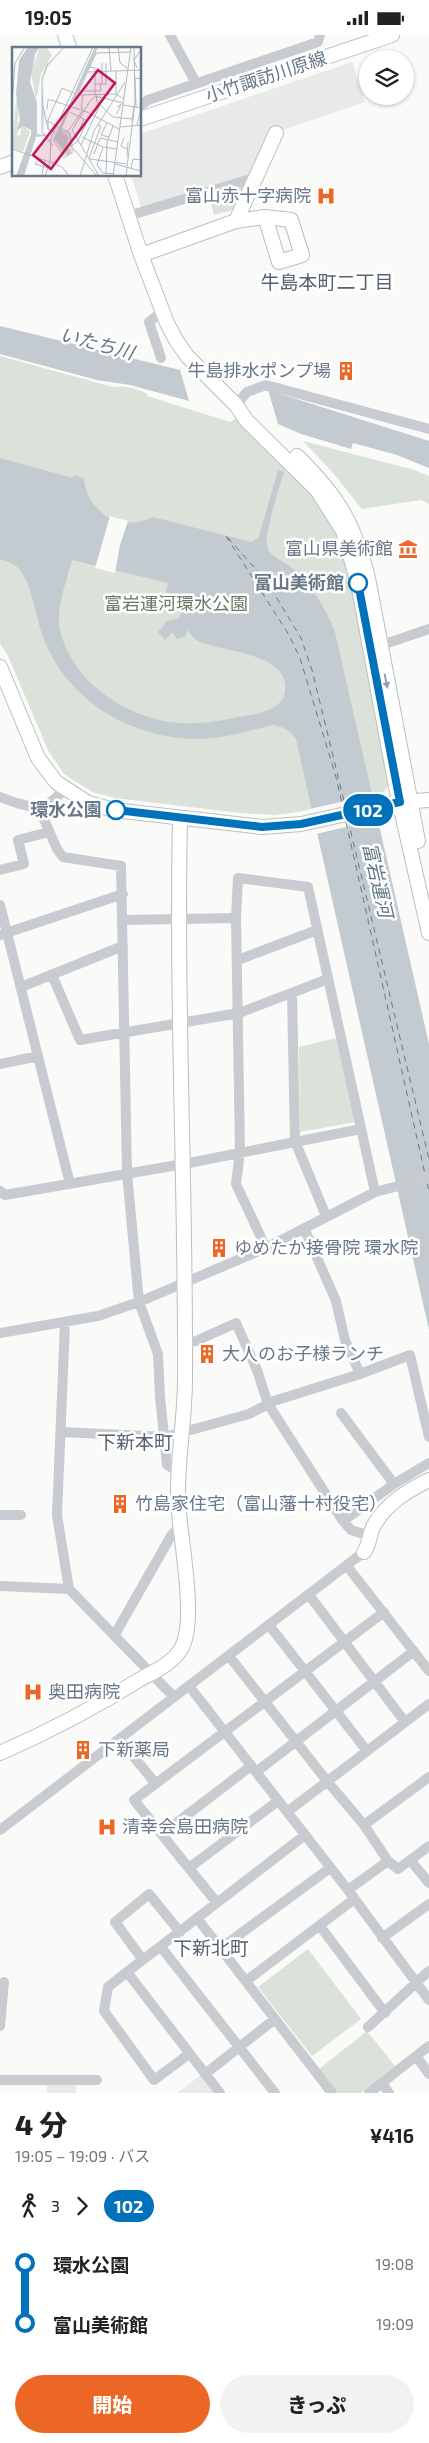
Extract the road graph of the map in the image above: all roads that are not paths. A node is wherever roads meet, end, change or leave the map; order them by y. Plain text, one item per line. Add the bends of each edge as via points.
1 (65, 35) edge
2 (170, 35) edge
3 (320, 35) edge
4 (392, 35) edge
5 (69, 47) edge
6 (196, 83) junction
7 (141, 105) edge
8 (141, 119) edge
9 (276, 133) dead end
10 (12, 163) edge
11 (0, 167) edge
12 (115, 176) edge
13 (254, 178) junction
14 (128, 217) junction
15 (265, 217) dead end
16 (236, 221) junction
17 (141, 255) junction
18 (162, 312) junction
19 (161, 358) dead end
20 (231, 400) junction
21 (429, 429) edge
22 (429, 629) edge
23 (375, 647) junction
24 (0, 667) edge
25 (65, 788) junction
26 (0, 797) edge
27 (429, 800) edge
28 (405, 802) junction
29 (39, 808) junction
30 (180, 818) junction
31 (49, 832) junction
32 (0, 870) edge
33 (429, 892) edge
34 (123, 895) junction
35 (0, 905) edge
36 (179, 918) junction
37 (236, 918) junction
38 (124, 920) junction
39 (317, 930) junction
40 (429, 933) edge
41 (4, 934) edge
42 (123, 946) junction
43 (238, 960) junction
44 (52, 975) junction
45 (328, 979) junction
46 (21, 987) junction
47 (292, 994) junction
48 (239, 1013) junction
49 (180, 1024) junction
50 (125, 1034) junction
51 (38, 1056) junction
52 (0, 1064) edge
53 (361, 1129) junction
54 (295, 1141) junction
55 (240, 1152) junction
56 (182, 1164) junction
57 (127, 1173) junction
58 (429, 1178) edge
59 (70, 1184) junction
60 (0, 1191) edge
61 (375, 1192) junction
62 (326, 1216) junction
63 (304, 1228) junction
64 (266, 1248) junction
65 (184, 1284) junction
66 (139, 1302) junction
67 (65, 1323) junction
68 (0, 1333) edge
69 (185, 1342) junction
70 (360, 1374) junction
71 (268, 1405) junction
72 (341, 1413) dead end
73 (62, 1432) junction
74 (182, 1433) junction
75 (165, 1437) junction
76 (429, 1437) edge
77 (429, 1463) edge
78 (179, 1472) junction
79 (429, 1480) edge
80 (394, 1484) junction
81 (0, 1515) edge
82 (21, 1515) dead end
83 (343, 1521) junction
84 (180, 1525) junction
85 (370, 1536) junction
86 (364, 1552) joint
87 (348, 1566) junction
88 (0, 1586) edge
89 (69, 1589) junction
90 (309, 1595) junction
91 (384, 1612) junction
92 (269, 1625) junction
93 (114, 1635) junction
94 (345, 1642) junction
95 (414, 1651) junction
96 (229, 1655) junction
97 (305, 1671) junction
98 (429, 1671) edge
99 (151, 1673) junction
100 (375, 1681) junction
101 (189, 1685) junction
102 (174, 1697) junction
103 (265, 1702) junction
104 (429, 1704) edge
105 (336, 1711) junction
106 (406, 1722) junction
107 (225, 1732) junction
108 (119, 1739) junction
109 (296, 1741) junction
110 (367, 1751) junction
111 (0, 1753) edge
112 (254, 1769) junction
113 (429, 1777) edge
114 (327, 1781) junction
115 (156, 1784) junction
116 (278, 1801) junction
117 (287, 1812) junction
118 (364, 1825) junction
119 (0, 1830) edge
120 (162, 1834) junction
121 (305, 1835) junction
122 (429, 1846) edge
123 (388, 1861) junction
124 (411, 1861) junction
125 (189, 1868) junction
126 (330, 1868) junction
127 (429, 1883) edge
128 (348, 1890) junction
129 (353, 1900) junction
130 (217, 1903) junction
131 (429, 1904) edge
132 (198, 1918) junction
133 (320, 1926) junction
134 (180, 1932) junction
135 (382, 1938) junction
136 (161, 1947) junction
137 (221, 1949) junction
138 (143, 1961) junction
139 (429, 1971) edge
140 (127, 1972) junction
141 (246, 1981) junction
142 (4, 1982) dead end
143 (415, 1983) junction
144 (429, 2000) edge
145 (385, 2013) junction
146 (275, 2019) junction
147 (0, 2026) edge
148 (368, 2027) dead end
149 (429, 2046) edge
150 (240, 2047) junction
151 (189, 2054) junction
152 (416, 2056) junction
153 (205, 2074) junction
154 (429, 2074) edge
155 (0, 2079) edge
156 (97, 2080) dead end
157 (382, 2083) junction
158 (220, 2093) edge
159 (275, 2093) edge
160 (332, 2093) edge
161 (369, 2093) edge
162 (389, 2093) edge

1 - 5 street
2 - 6 street
3 - 6 street via 318,42
4 - 8 street, 小竹諏訪川原線
6 - 7 street
9 - 13 street
10 - 11 street
12 - 14 street
13 - 14 street
13 - 16 street
14 - 17 street
15 - 16 street
16 - 17 street
17 - 18 street
18 - 19 street via 149,322
18 - 20 street via 187,355
20 - 21 street via 266,385
20 - 23 street via 253,413 312,471 348,519 368,578
22 - 23 street
23 - 28 street
24 - 25 street via 38,758 56,782
25 - 29 street via 50,803
25 - 30 street via 88,803 106,808
26 - 29 street
27 - 28 street
28 - 30 street via 301,824 262,827
28 - 33 street
28 - 40 street
29 - 31 street
30 - 36 street
31 - 32 street via 18,839 24,864
31 - 34 street via 64,857 122,866
34 - 38 street
34 - 41 street
35 - 41 street
36 - 37 street
36 - 38 street
36 - 49 street
37 - 39 street via 238,877 308,887
37 - 43 street
38 - 42 street
39 - 43 street
39 - 45 street
41 - 46 street
42 - 44 street
42 - 50 street
43 - 48 street
44 - 46 street
44 - 50 street via 80,1040
45 - 47 street
45 - 53 street
46 - 51 street
47 - 48 street
47 - 54 street
48 - 49 street
48 - 55 street
49 - 50 street
49 - 56 street
50 - 57 street
51 - 52 street
51 - 59 street
53 - 54 street
53 - 61 street
54 - 55 street
54 - 62 street
55 - 56 street
55 - 64 street via 236,1184
56 - 57 street
56 - 65 street
57 - 59 street
57 - 66 street
58 - 61 street
59 - 60 street via 5,1195
61 - 62 street
62 - 63 street
63 - 64 street
63 - 70 street via 336,1301 345,1340
64 - 65 street
65 - 66 street
65 - 69 street
66 - 67 street
66 - 75 street via 158,1354
67 - 68 street
67 - 73 street
69 - 71 street via 196,1341 236,1323
69 - 74 street
70 - 71 street
70 - 76 street via 410,1355
71 - 74 street via 249,1414
71 - 83 street
72 - 80 street
73 - 75 street
73 - 89 street via 57,1515
74 - 75 street
74 - 78 street
75 - 78 street via 167,1465
77 - 80 street
78 - 84 street
79 - 85 street via 387,1506
80 - 83 street
81 - 82 street
83 - 85 street via 351,1530
84 - 93 street
84 - 99 street via 186,1633 173,1659
85 - 86 street
86 - 87 street
87 - 90 street
87 - 91 street
88 - 89 street
89 - 93 street
90 - 92 street
90 - 94 street
91 - 94 street
91 - 95 street
92 - 96 street
92 - 97 street
93 - 99 street
94 - 97 street
94 - 100 street
95 - 98 street
95 - 100 street
96 - 101 street
96 - 103 street
97 - 103 street
97 - 105 street
99 - 102 street
99 - 111 street via 41,1735
100 - 105 street
100 - 106 street
101 - 102 street
101 - 107 street
102 - 108 street
103 - 107 street
103 - 109 street
104 - 106 street
105 - 109 street
105 - 110 street
106 - 110 street
107 - 112 street
107 - 115 street
108 - 115 street
108 - 119 street
109 - 112 street
109 - 114 street
110 - 114 street
112 - 116 street
112 - 120 street
113 - 118 street
114 - 117 street
114 - 118 street
115 - 120 street via 134,1800
116 - 117 street
116 - 125 street
117 - 121 street
118 - 123 street
120 - 125 street
121 - 126 street
121 - 130 street
122 - 124 street
123 - 124 street via 398,1869
123 - 128 street
124 - 127 street
125 - 130 street
126 - 128 street
126 - 137 street
128 - 129 street
129 - 133 street
129 - 135 street
130 - 132 street
131 - 135 street
132 - 134 street
132 - 137 street
133 - 141 street
133 - 145 street
134 - 136 street
134 - 138 street via 149,1895 114,1922
135 - 143 street
136 - 138 street
136 - 150 street
137 - 141 street
138 - 140 street
139 - 143 street
140 - 151 street
140 - 151 street via 108,1987 104,2011 132,2051 154,2080
141 - 146 street
142 - 147 street
143 - 144 street
143 - 145 street
145 - 148 street
146 - 150 street
146 - 160 street
149 - 152 street
150 - 153 street
150 - 159 street
151 - 153 street
152 - 154 street
152 - 157 street
153 - 158 street
155 - 156 street
157 - 161 street
157 - 162 street

